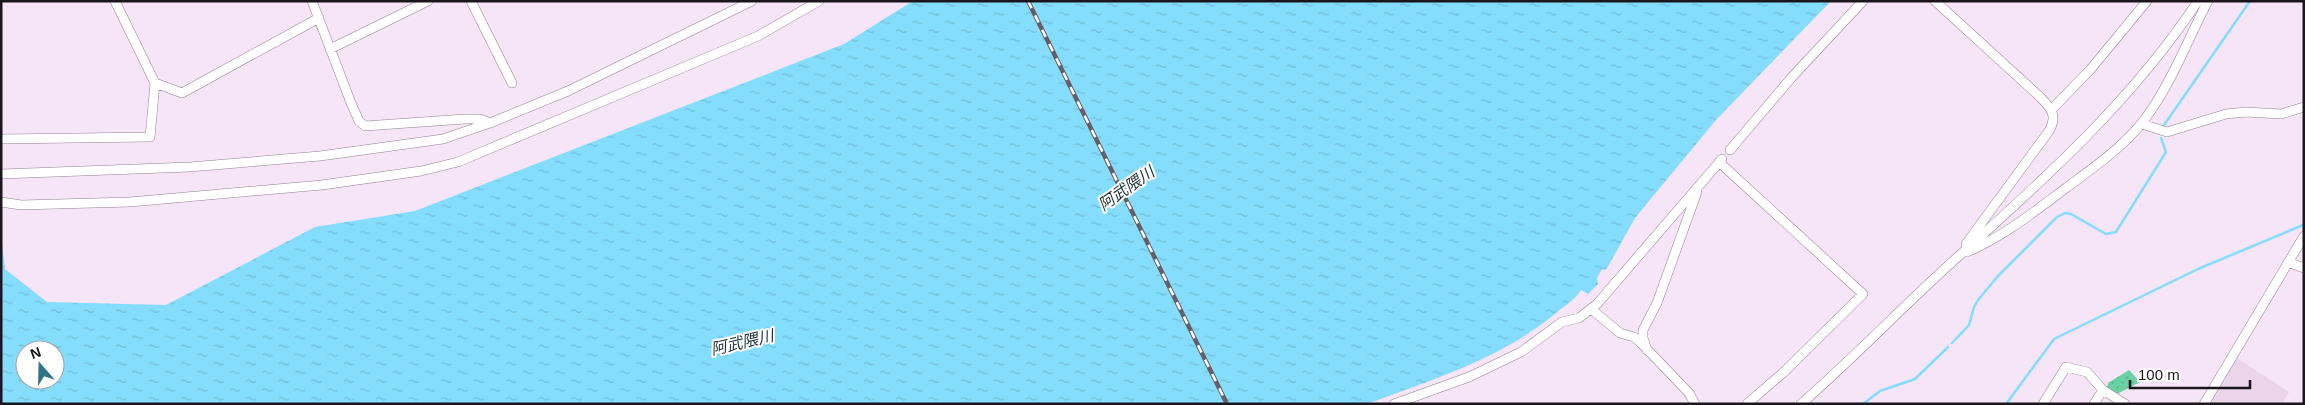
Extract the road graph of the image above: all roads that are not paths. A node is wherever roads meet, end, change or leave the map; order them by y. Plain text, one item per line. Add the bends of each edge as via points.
1 (115, 1) edge
2 (312, 1) edge
3 (428, 1) edge
4 (471, 1) edge
5 (752, 1) edge
6 (819, 1) edge
7 (1863, 1) edge
8 (1935, 1) edge
9 (2147, 1) edge
10 (2198, 1) edge
11 (2208, 1) edge
12 (319, 18) junction
13 (330, 48) junction
14 (155, 83) junction
15 (512, 83) dead end
16 (2304, 107) edge
17 (2052, 109) junction
18 (490, 123) junction
19 (2142, 124) junction
20 (1, 139) edge
21 (1730, 150) dead end
22 (1, 174) edge
23 (1699, 187) junction
24 (1, 202) edge
25 (2304, 236) edge
26 (1959, 255) junction
27 (2288, 262) junction
28 (2304, 268) edge
29 (1591, 309) junction
30 (1647, 350) junction
31 (2102, 390) junction
32 (1394, 404) edge
33 (1695, 404) edge
34 (1747, 404) edge
35 (1800, 404) edge
36 (2043, 404) edge
37 (2094, 404) edge
38 (2125, 404) edge
39 (2204, 404) edge

1 - 14 street
2 - 12 street
3 - 13 street
4 - 15 street
5 - 18 street via 568,91
6 - 24 street via 758,36 458,162 421,171 322,185 130,202 21,205
7 - 21 street
8 - 17 street
9 - 17 street via 2090,70
10 - 26 street via 2161,54 2126,94 2037,184
11 - 19 street via 2168,82
12 - 13 street
12 - 14 street via 182,93
13 - 18 street via 355,112 365,126 465,119
14 - 20 street via 150,137
16 - 19 street via 2280,114 2226,114 2167,132
17 - 26 street via 2053,125
18 - 22 street via 443,138 320,156 190,167
19 - 26 street via 2096,166 2045,204 1995,238
23 - 29 street
23 - 30 street via 1657,303 1643,330 1642,338
23 - 34 street via 1720,161 1863,294
25 - 27 street
26 - 35 street
27 - 28 street
27 - 39 street
29 - 30 street via 1620,332 1634,337
29 - 32 street via 1579,318 1562,322 1512,356 1468,377
30 - 33 street via 1689,392
31 - 36 street via 2087,372 2066,367
31 - 37 street
31 - 38 street

